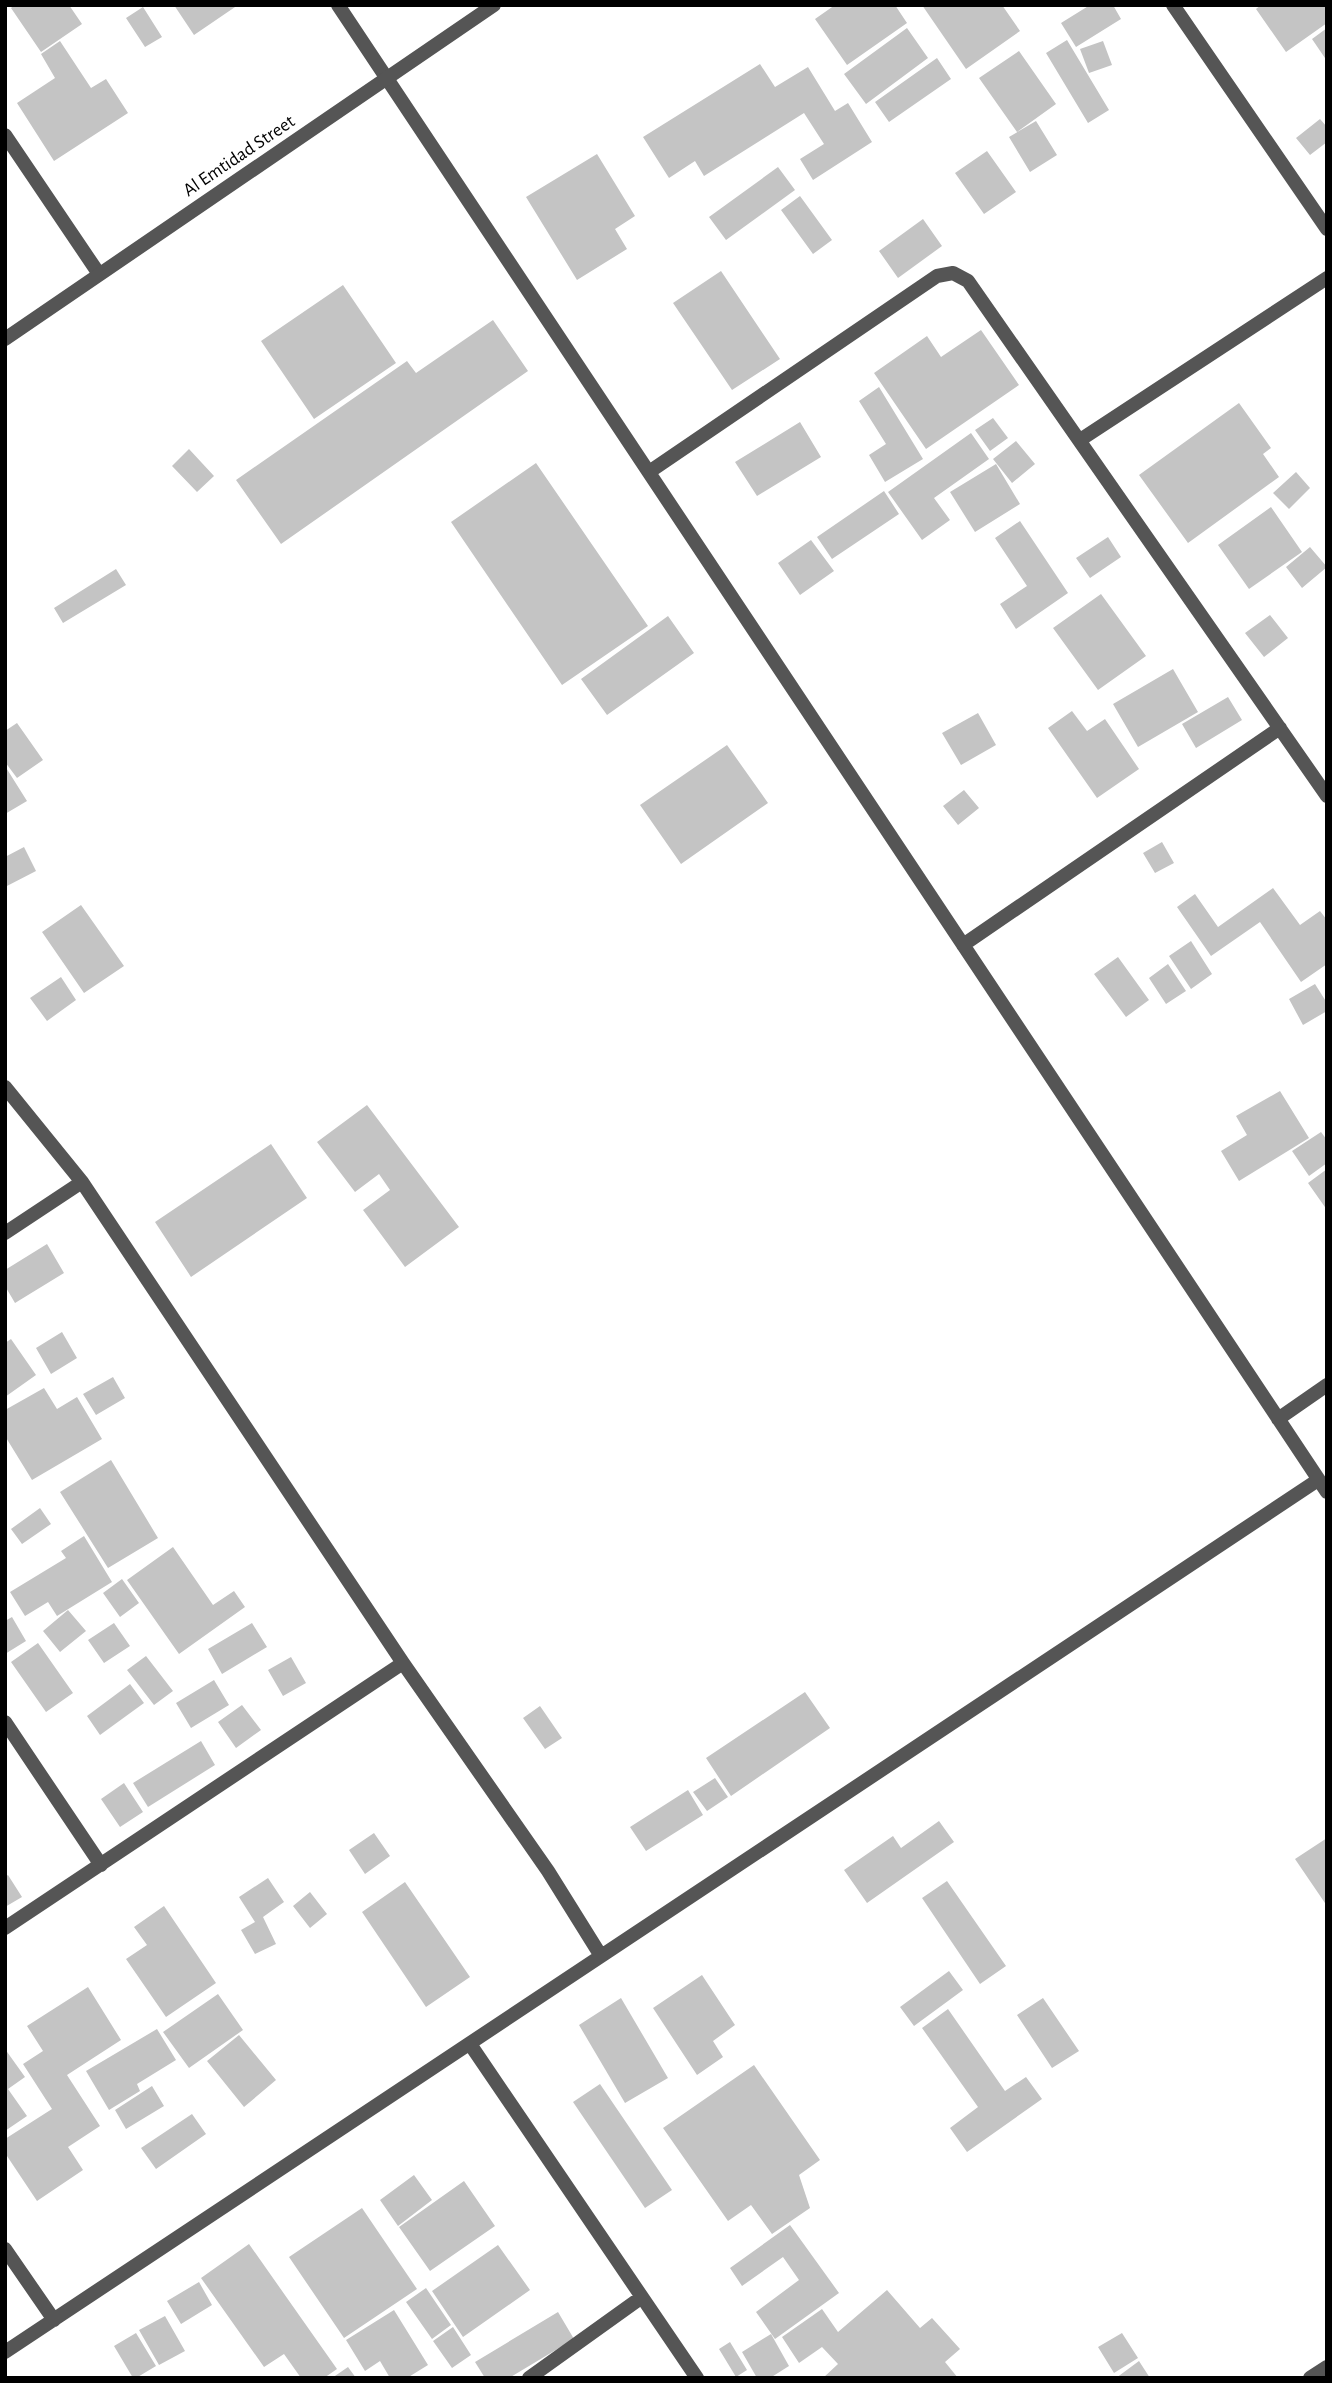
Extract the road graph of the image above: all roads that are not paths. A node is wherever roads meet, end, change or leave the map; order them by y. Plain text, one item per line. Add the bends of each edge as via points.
1 (338, 5) edge
2 (494, 5) edge
3 (1173, 5) edge
4 (387, 78) junction
5 (5, 135) edge
6 (1327, 229) edge
7 (99, 274) junction
8 (1327, 278) edge
9 (5, 339) edge
10 (1080, 440) junction
11 (649, 472) junction
12 (1280, 728) junction
13 (1327, 796) edge
14 (962, 945) junction
15 (5, 1087) edge
16 (82, 1182) junction
17 (5, 1233) edge
18 (1327, 1385) edge
19 (1278, 1419) junction
20 (1322, 1486) edge
21 (404, 1663) junction
22 (5, 1722) edge
23 (101, 1865) junction
24 (5, 1928) edge
25 (601, 1956) junction
26 (470, 2044) junction
27 (5, 2249) edge
28 (642, 2297) junction
29 (54, 2320) junction
30 (5, 2352) edge
31 (1327, 2367) edge
32 (529, 2378) edge
33 (697, 2378) edge
34 (1310, 2378) edge

1 - 4 street
2 - 4 street, Al Emtidad Street
3 - 6 street
4 - 7 street, Al Emtidad Street
4 - 11 street
5 - 7 street
7 - 9 street, Al Emtidad Street
8 - 10 street
10 - 11 street via 968,281 953,273 937,276
10 - 12 street
11 - 14 street
12 - 13 street
12 - 14 street
14 - 19 street
15 - 16 street
16 - 17 street
16 - 21 street
18 - 19 street
19 - 20 street
20 - 25 street
21 - 23 street
21 - 25 street
22 - 23 street
23 - 24 street
25 - 26 street
26 - 28 street
26 - 29 street
27 - 29 street
28 - 32 street
28 - 33 street
29 - 30 street
31 - 34 street

